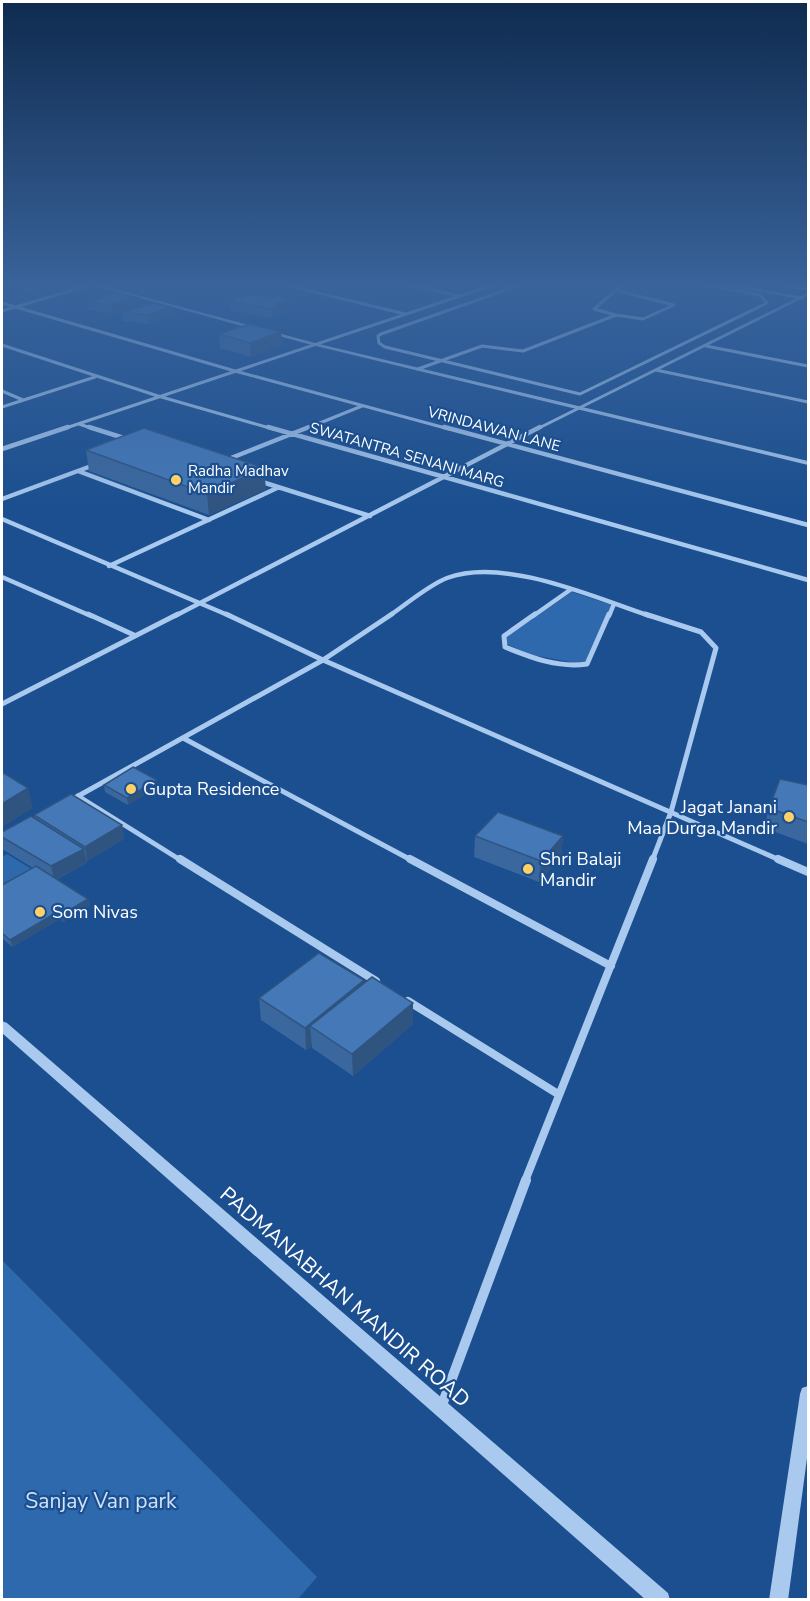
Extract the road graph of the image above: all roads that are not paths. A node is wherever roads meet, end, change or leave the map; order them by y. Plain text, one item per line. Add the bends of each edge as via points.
1 (46, 360) edge
2 (199, 360) edge
3 (266, 360) edge
4 (379, 360) edge
5 (398, 360) edge
6 (440, 360) joint
7 (650, 360) edge
8 (676, 360) edge
9 (777, 360) edge
10 (425, 366) junction
11 (808, 366) edge
12 (418, 369) junction
13 (235, 370) junction
14 (655, 370) junction
15 (95, 376) junction
16 (2, 391) edge
17 (158, 396) junction
18 (24, 400) junction
19 (808, 402) edge
20 (363, 405) junction
21 (581, 406) junction
22 (2, 407) edge
23 (78, 423) junction
24 (290, 434) junction
25 (138, 442) edge
26 (504, 444) junction
27 (2, 448) edge
28 (808, 457) edge
29 (222, 462) edge
30 (808, 463) edge
31 (98, 464) edge
32 (78, 471) junction
33 (442, 478) junction
34 (256, 480) edge
35 (278, 488) junction
36 (2, 499) edge
37 (370, 516) junction
38 (2, 519) edge
39 (209, 520) junction
40 (808, 525) edge
41 (109, 566) junction
42 (2, 577) edge
43 (808, 580) edge
44 (570, 590) junction
45 (201, 602) junction
46 (614, 604) junction
47 (134, 635) junction
48 (323, 660) junction
49 (2, 704) edge
50 (183, 738) junction
51 (78, 796) junction
52 (68, 801) edge
53 (670, 812) junction
54 (808, 872) edge
55 (612, 966) junction
56 (388, 988) edge
57 (398, 994) edge
58 (2, 1026) edge
59 (558, 1094) junction
60 (808, 1394) edge
61 (441, 1408) junction
62 (661, 1599) edge
63 (778, 1599) edge

1 - 15 street, SWATANTRA SENANI MARG
2 - 13 street, VRINDAWAN LANE
3 - 13 street
4 - 12 street
5 - 10 street
6 - 7 street via 579,394
6 - 10 street
8 - 14 street
9 - 11 street
10 - 12 street
10 - 21 street
12 - 21 street
13 - 17 street
13 - 20 street, VRINDAWAN LANE
14 - 19 street
14 - 21 street
15 - 17 street, SWATANTRA SENANI MARG
15 - 18 street
16 - 18 street
17 - 23 street
17 - 24 street, SWATANTRA SENANI MARG
18 - 22 street
20 - 24 street
20 - 26 street, VRINDAWAN LANE
21 - 26 street
21 - 28 street
21 - 30 street
23 - 25 street
23 - 27 street
24 - 29 street
24 - 33 street, SWATANTRA SENANI MARG
26 - 33 street
26 - 40 street, VRINDAWAN LANE
31 - 32 street
32 - 36 street
32 - 39 street
33 - 37 street
33 - 43 street, SWATANTRA SENANI MARG
34 - 35 street
35 - 37 street
35 - 39 street
37 - 45 street
38 - 41 street
39 - 41 street
41 - 45 street
42 - 47 street
44 - 46 street
44 - 46 street via 504,636 506,647 570,666 587,664
44 - 48 street via 520,574 456,575 444,579
45 - 47 street
45 - 48 street
46 - 53 street via 701,632 716,648
47 - 49 street
48 - 50 street
48 - 53 street
50 - 51 street
50 - 55 street
51 - 52 street
51 - 56 street
53 - 54 street
53 - 55 street
55 - 59 street
57 - 59 street
58 - 61 street, PADMANABHAN MANDIR ROAD
59 - 61 street
60 - 63 street
61 - 62 street, PADMANABHAN MANDIR ROAD

